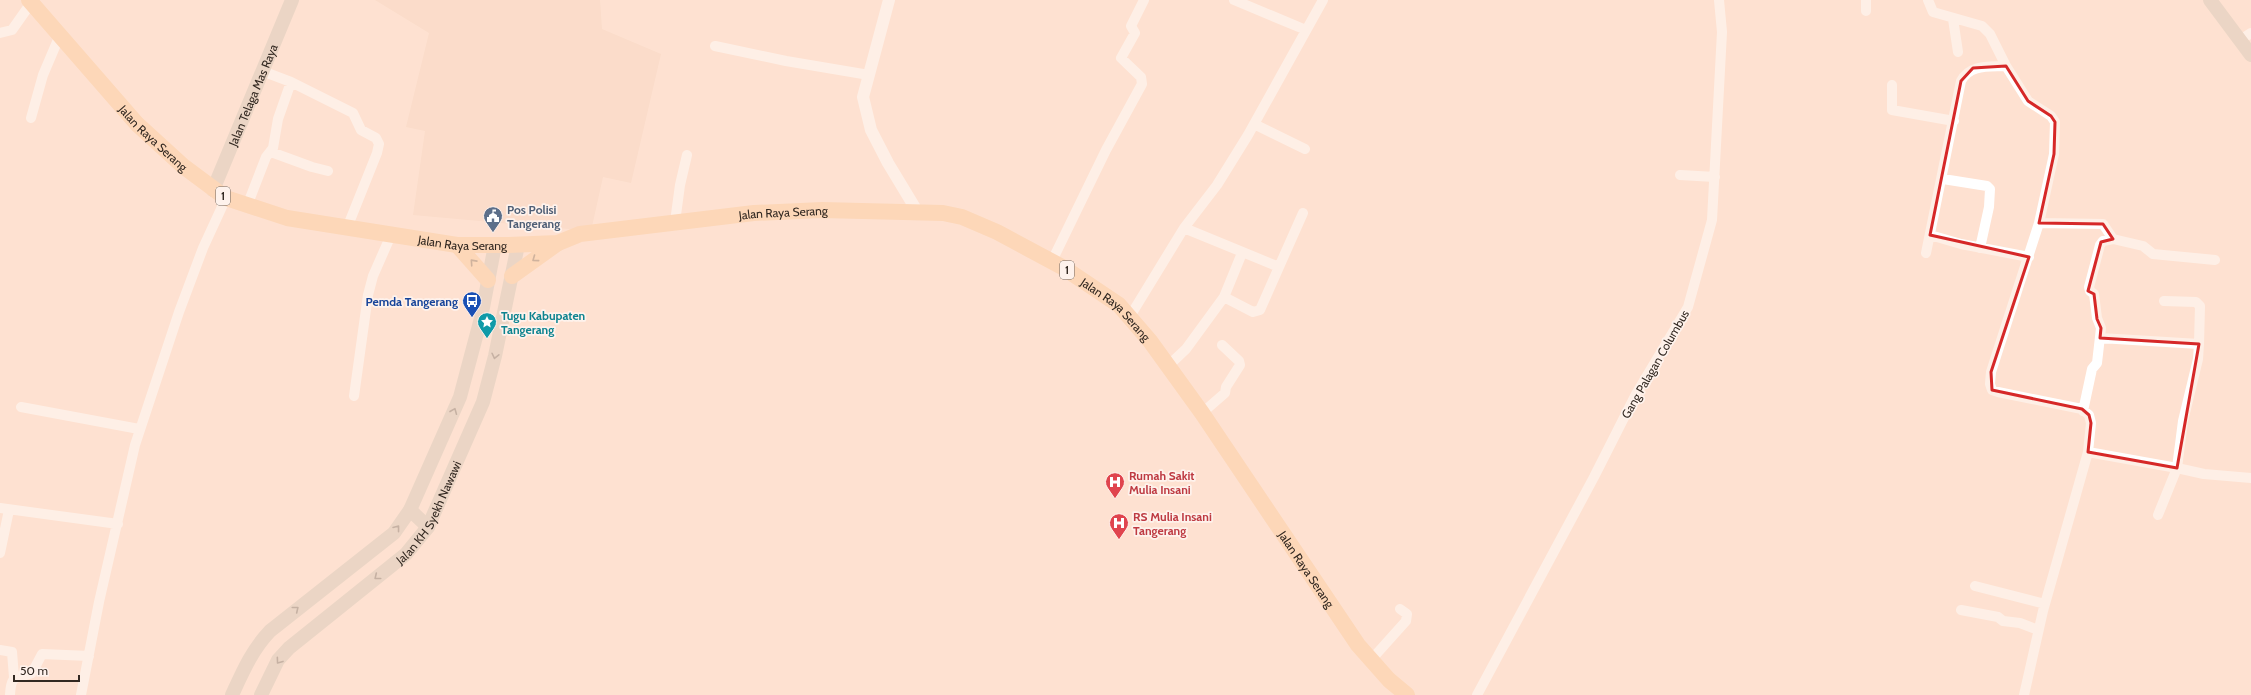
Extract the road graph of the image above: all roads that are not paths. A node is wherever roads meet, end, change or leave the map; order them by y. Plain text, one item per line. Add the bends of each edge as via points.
1 (292, 0) edge
2 (890, 0) edge
3 (1144, 0) edge
4 (1234, 0) edge
5 (1323, 0) edge
6 (1719, 0) edge
7 (1866, 0) edge
8 (1928, 0) edge
9 (2210, 0) edge
10 (30, 2) edge
11 (1866, 11) dead end
12 (1953, 19) junction
13 (1306, 30) junction
14 (0, 33) edge
15 (60, 35) junction
16 (2245, 37) edge
17 (715, 46) dead end
18 (1958, 52) dead end
19 (2251, 55) edge
20 (2006, 66) junction
21 (262, 71) junction
22 (869, 75) junction
23 (291, 82) junction
24 (1892, 85) dead end
25 (31, 118) dead end
26 (1954, 121) junction
27 (1254, 124) junction
28 (1305, 149) dead end
29 (271, 152) junction
30 (687, 155) dead end
31 (328, 171) dead end
32 (1680, 175) dead end
33 (1715, 177) junction
34 (1943, 178) junction
35 (219, 194) junction
36 (247, 206) junction
37 (917, 211) junction
38 (1302, 214) dead end
39 (674, 222) junction
40 (2039, 223) junction
41 (347, 228) junction
42 (1184, 228) junction
43 (392, 235) junction
44 (1930, 235) junction
45 (2113, 239) junction
46 (558, 243) junction
47 (457, 245) junction
48 (495, 245) junction
49 (518, 245) junction
50 (1980, 248) junction
51 (1926, 253) dead end
52 (1242, 254) junction
53 (2029, 257) junction
54 (2215, 260) dead end
55 (1052, 261) junction
56 (1279, 267) junction
57 (512, 276) junction
58 (488, 280) junction
59 (1224, 297) junction
60 (2164, 301) dead end
61 (1129, 318) junction
62 (2100, 338) junction
63 (2199, 344) junction
64 (1222, 345) dead end
65 (1168, 366) junction
66 (354, 396) dead end
67 (21, 407) dead end
68 (2083, 410) junction
69 (1202, 413) junction
70 (139, 429) junction
71 (2088, 452) junction
72 (2177, 468) junction
73 (2251, 478) edge
74 (5, 509) edge
75 (410, 510) junction
76 (2158, 515) dead end
77 (118, 524) junction
78 (428, 527) junction
79 (0, 552) edge
80 (1975, 586) dead end
81 (2045, 604) junction
82 (1400, 609) dead end
83 (1961, 610) dead end
84 (2038, 630) junction
85 (0, 650) edge
86 (89, 656) junction
87 (1371, 660) junction
88 (14, 677) junction
89 (1389, 680) junction
90 (10, 695) edge
91 (82, 695) edge
92 (232, 695) edge
93 (261, 695) edge
94 (1407, 695) edge
95 (1416, 695) edge
96 (1477, 695) edge
97 (2024, 695) edge

1 - 21 main road, Jalan Telaga Mas Raya
2 - 22 street
3 - 55 street via 1131,28 1135,33 1121,58 1141,77 1142,84 1106,150
4 - 13 street
5 - 13 street
6 - 33 street, Gang Palagan Columbus via 1722,32
7 - 11 street
8 - 12 street via 1933,12
9 - 16 main road
10 - 14 street via 12,30
10 - 15 highway, Jalan Raya Serang / 1
12 - 18 street
12 - 20 street via 1982,26 1990,34
13 - 27 street
15 - 25 street via 43,75
15 - 35 highway, Jalan Raya Serang / 1 via 164,151
16 - 19 main road
17 - 22 street
20 - 26 street via 1973,68 1965,73 1961,80
20 - 40 street via 2028,101 2051,116 2055,122 2054,154
21 - 23 street
21 - 35 main road, Jalan Telaga Mas Raya
22 - 37 street via 864,97 871,130
23 - 29 street via 278,119
23 - 41 street via 353,113 361,130 376,138 379,144
24 - 26 street via 1892,110
26 - 34 street
27 - 28 street
27 - 42 street via 1217,185
29 - 31 street
29 - 36 street via 266,157
30 - 39 street
32 - 33 street
33 - 96 street, Gang Palagan Columbus via 1712,220 1688,307 1636,394
34 - 44 street
34 - 50 street via 1987,186 1990,189 1989,207
35 - 36 highway, Jalan Raya Serang / 1
35 - 70 street
36 - 41 highway, Jalan Raya Serang / 1 via 288,218
37 - 39 highway, Jalan Raya Serang / 1 via 822,210 754,213
37 - 55 highway, Jalan Raya Serang / 1 via 962,217
38 - 56 street
39 - 46 highway, Jalan Raya Serang / 1 via 580,234
40 - 45 street via 2103,224
40 - 53 street
41 - 43 highway, Jalan Raya Serang / 1
42 - 52 street
42 - 61 street
43 - 47 highway, Jalan Raya Serang / 1
43 - 66 street via 373,276 368,296
44 - 50 street
44 - 51 street
45 - 54 street via 2143,246 2153,254
45 - 62 street via 2103,241 2100,245 2089,286 2094,294 2097,318 2101,324
46 - 49 highway, Jalan Raya Serang / 1
46 -> 57 highway
47 - 48 highway, Jalan Raya Serang / 1
58 -> 47 highway
48 - 49 highway, Jalan Raya Serang / 1
48 - 58 main road, Jalan KH Syekh Nawawi
49 - 57 main road, Jalan KH Syekh Nawawi
50 - 53 street
52 - 56 street
52 - 59 street
53 - 68 street via 1991,372 1992,390
55 - 61 highway, Jalan Raya Serang / 1 via 1120,305
56 - 59 street via 1260,310 1253,312
57 -> 78 main road, Jalan KH Syekh Nawawi via 483,402
75 -> 58 main road, Jalan KH Syekh Nawawi via 460,396
59 - 65 street via 1186,349
60 - 63 street via 2196,302 2200,306
61 - 65 highway, Jalan Raya Serang / 1
62 - 63 street
62 - 68 street via 2097,363 2092,368
63 - 72 street via 2198,359 2183,421
64 - 69 street via 1239,361 1240,366 1226,387 1225,394
65 - 69 highway, Jalan Raya Serang / 1
67 - 70 street
68 - 71 street via 2089,415 2091,423
69 - 87 highway, Jalan Raya Serang / 1 via 1319,590
70 - 77 street
71 - 72 street
71 - 81 street
72 - 73 street via 2204,474
72 - 76 street
74 - 77 street
74 - 79 street
75 - 78 main road
92 -> 75 main road, Jalan KH Syekh Nawawi via 258,644 270,631 394,533
77 - 86 street
78 -> 93 main road, Jalan KH Syekh Nawawi via 406,554 278,660
80 - 81 street
81 - 84 street
82 - 87 street via 1407,614 1406,621
83 - 84 street via 1998,617 2003,621 2020,623
84 - 97 street
85 - 88 street via 12,652
86 - 88 street via 42,654 32,673
86 - 91 street
87 - 89 highway, Jalan Raya Serang / 1
88 - 90 street via 11,681
89 - 94 highway, Jalan Raya Serang / 1
89 - 95 highway

